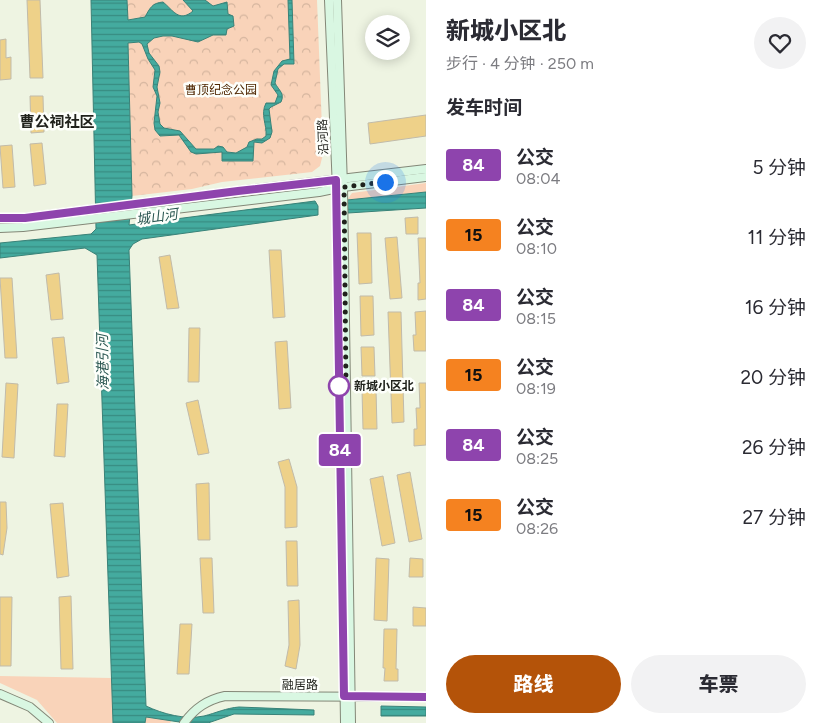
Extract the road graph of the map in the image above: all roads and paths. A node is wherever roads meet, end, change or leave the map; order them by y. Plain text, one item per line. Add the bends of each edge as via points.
1 (329, 0) edge
2 (336, 0) edge
3 (426, 169) edge
4 (426, 177) edge
5 (340, 184) junction
6 (0, 218) edge
7 (0, 228) edge
8 (0, 694) edge
9 (348, 696) junction
10 (426, 697) edge
11 (49, 723) edge
12 (184, 723) edge
13 (345, 723) edge
14 (351, 723) edge

1 - 5 street, 沿河路
2 - 5 street, 沿河路
3 - 5 street
4 - 5 street
5 - 6 street
5 - 7 street via 319,192
5 - 9 street, 沿河路
8 - 11 street via 30,707
9 - 10 street, 融居路
9 - 12 street, 融居路 via 225,696 196,709
9 - 13 street, 沿河路
9 - 14 street, 沿河路

